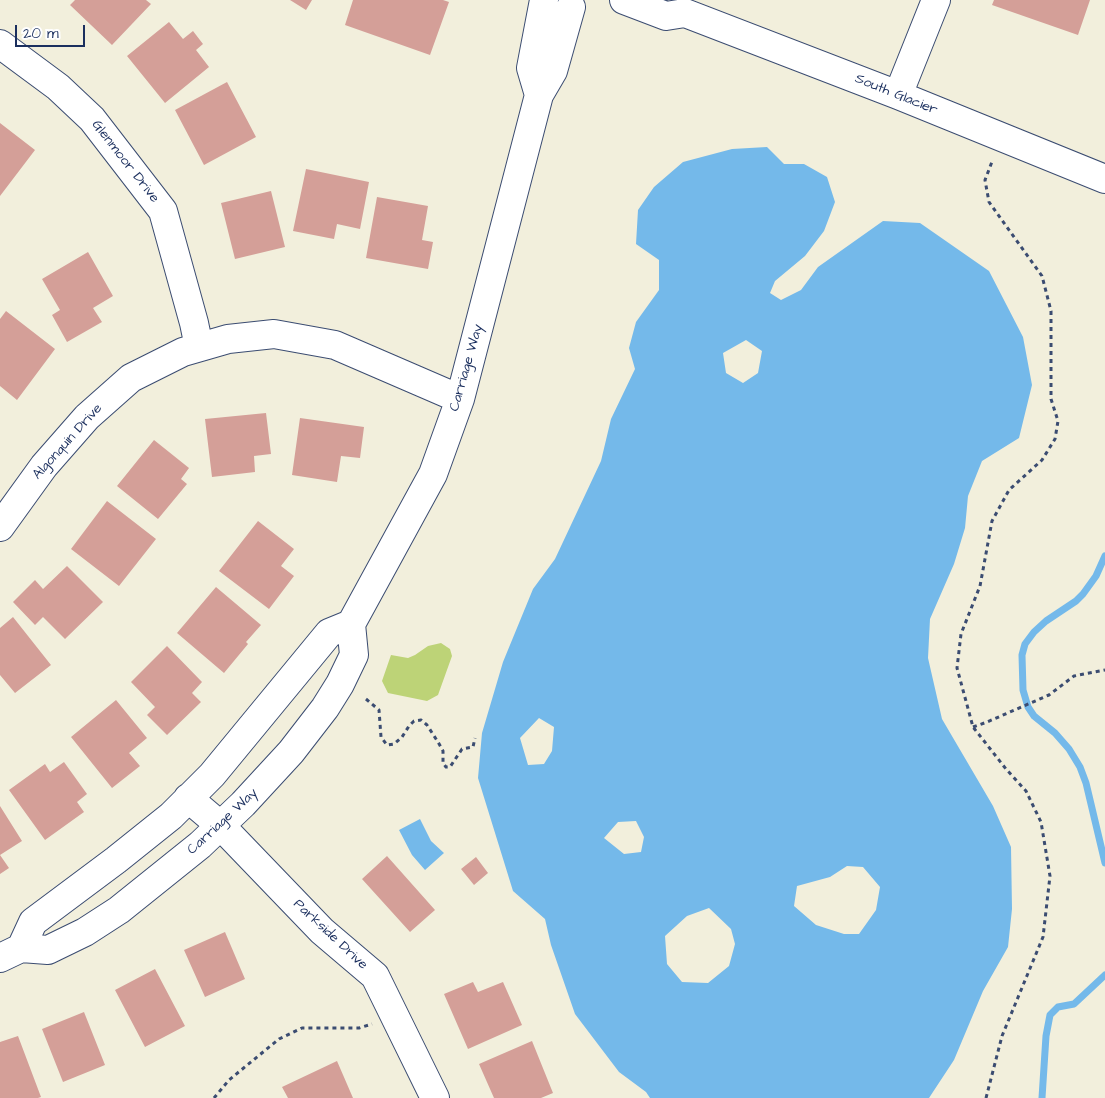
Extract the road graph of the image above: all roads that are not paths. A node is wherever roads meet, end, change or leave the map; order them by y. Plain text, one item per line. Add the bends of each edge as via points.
1 (544, 0) edge
2 (624, 0) edge
3 (570, 2) edge
4 (929, 2) edge
5 (680, 7) edge
6 (0, 44) edge
7 (539, 95) junction
8 (898, 95) junction
9 (1105, 179) edge
10 (198, 347) junction
11 (460, 399) junction
12 (0, 527) edge
13 (351, 624) junction
14 (188, 798) junction
15 (222, 826) junction
16 (11, 953) edge
17 (435, 1098) edge

1 - 7 street via 531,68
2 - 5 street, South Glacier via 666,16
3 - 7 street, Carriage Way via 553,71
4 - 8 street
5 - 8 street, South Glacier
6 - 10 street, Glenmoor Drive via 58,86 92,119 163,211
7 - 11 street, Carriage Way
8 - 9 street, South Glacier
10 - 11 street, Algonquin Drive via 228,339 274,334 335,345
10 - 12 street, Algonquin Drive via 131,378 94,410 44,466
11 - 13 street, Carriage Way via 433,474
13 - 14 street, Carriage Way via 329,633 212,775
13 - 15 street, Carriage Way via 354,655 326,708 254,794
14 - 15 street, Parkside Drive
14 - 16 street, Carriage Way via 171,816 34,922
15 - 16 street, Carriage Way via 119,910 85,932 48,950
15 - 17 street, Parkside Drive via 322,931 375,976

